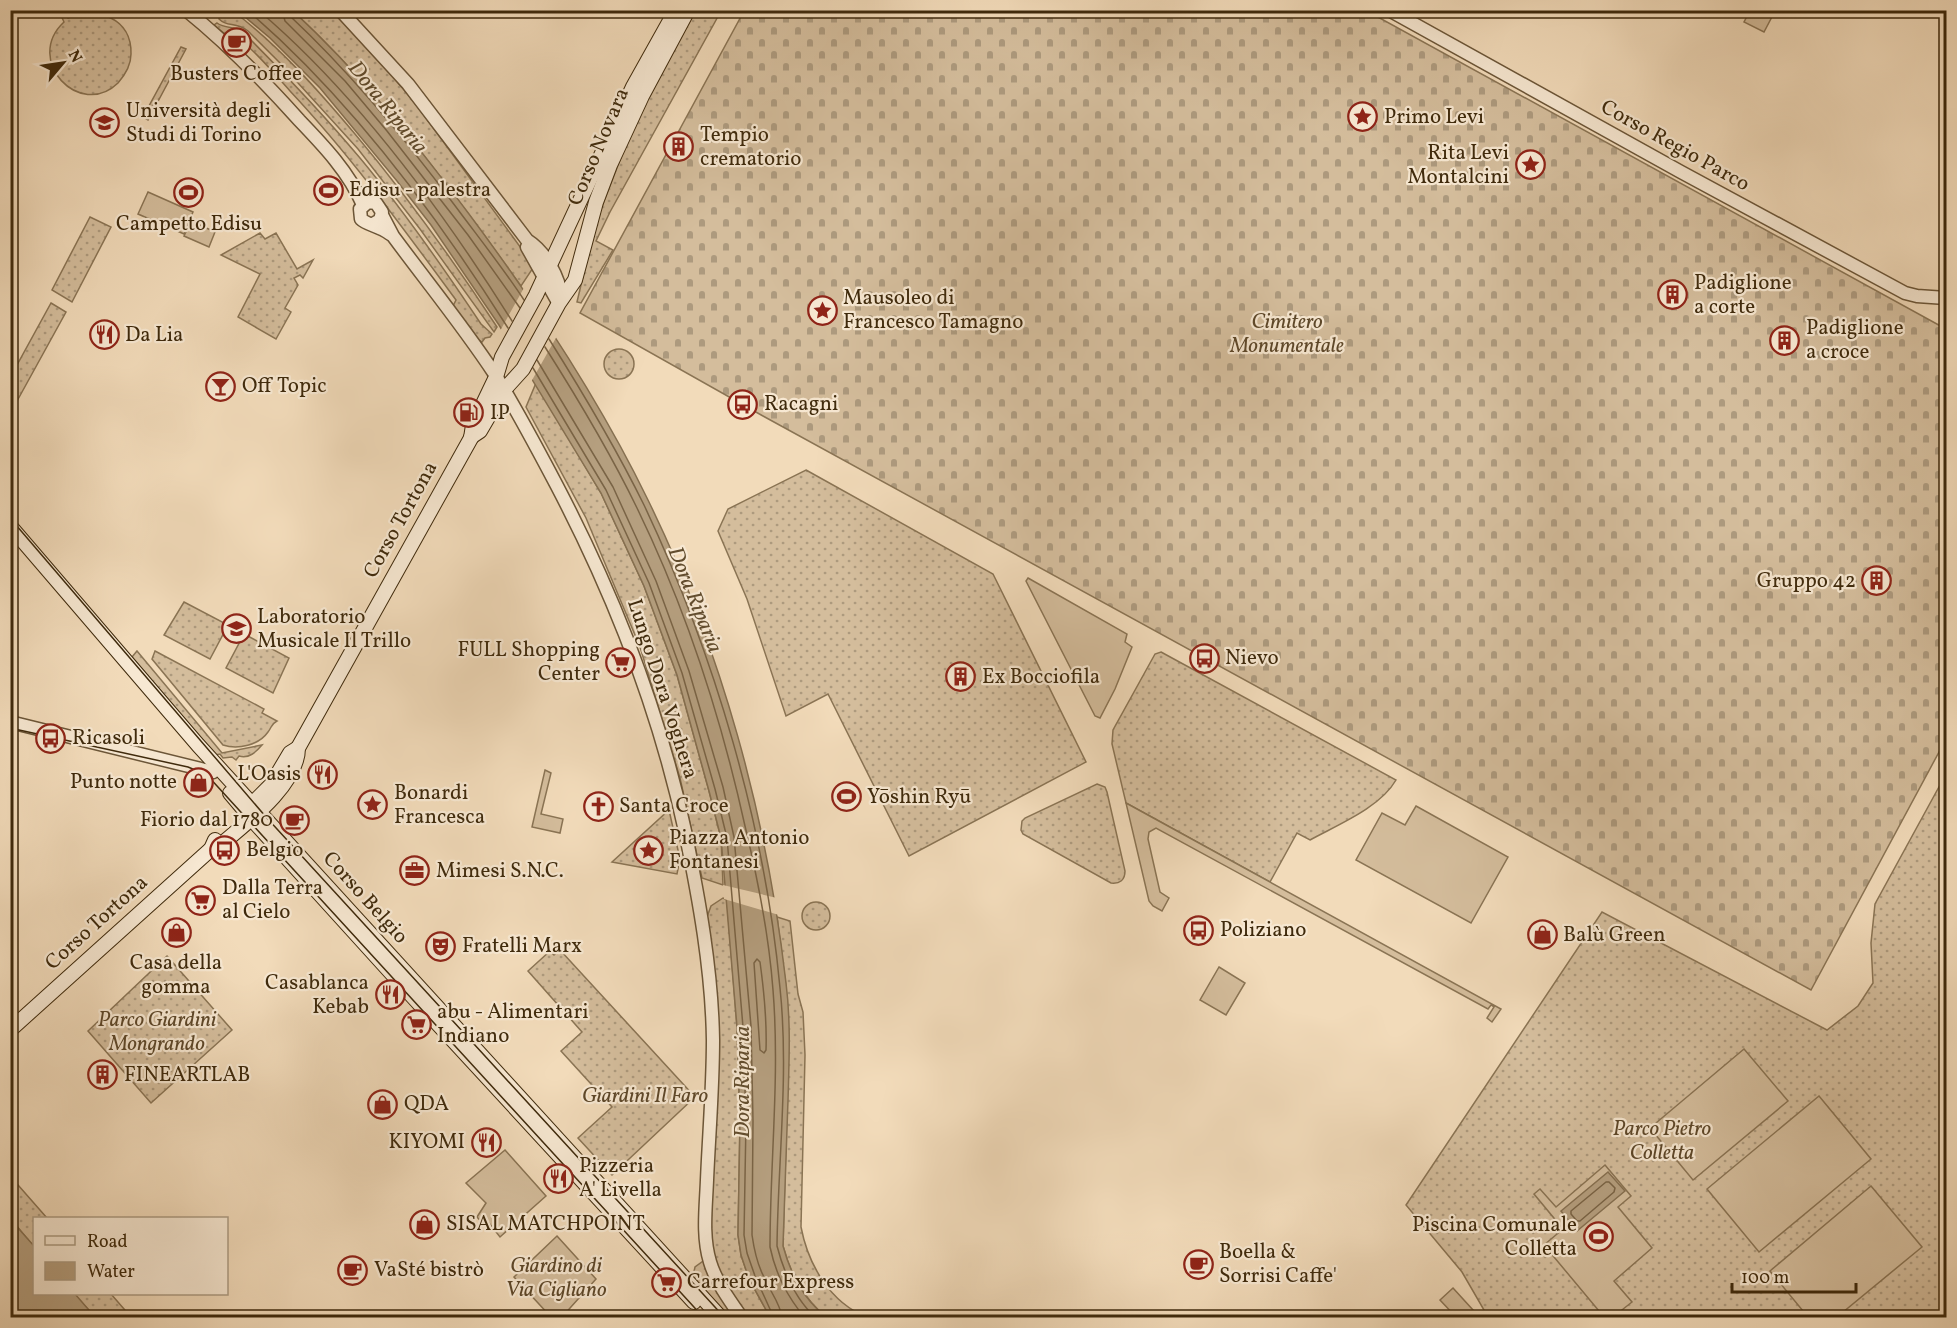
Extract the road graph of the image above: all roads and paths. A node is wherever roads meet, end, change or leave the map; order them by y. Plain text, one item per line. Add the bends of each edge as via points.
1 (186, 10) edge
2 (340, 10) edge
3 (676, 10) edge
4 (688, 10) edge
5 (1389, 10) edge
6 (363, 205) junction
7 (378, 220) junction
8 (548, 271) junction
9 (1947, 298) edge
10 (560, 301) junction
11 (496, 377) junction
12 (504, 390) junction
13 (471, 438) junction
14 (10, 526) edge
15 (10, 540) edge
16 (10, 723) edge
17 (213, 772) junction
18 (251, 811) junction
19 (10, 1030) edge
20 (709, 1317) edge
21 (721, 1317) edge
22 (742, 1317) edge

1 - 6 street via 244,61 308,128 345,172
2 - 8 street via 408,84 532,243
3 - 8 main road, Corso Novara via 633,87
4 - 10 main road, Corso Novara via 627,124 596,202 575,280
5 - 9 street, Corso Regio Parco via 1905,292
6 - 7 street via 376,203 381,208
6 - 7 street via 361,219 367,224
7 - 11 street, Lungo Dora Voghera
8 - 10 street
8 - 11 main road, Corso Tortona via 502,357
10 - 12 main road, Corso Tortona via 522,369
11 - 12 street, Lungo Dora Voghera
11 - 13 main road, Corso Tortona via 472,425
12 - 13 main road, Corso Tortona via 480,431
12 - 22 street, Lungo Dora Voghera via 575,520 609,592 643,682 676,791 696,890 711,1002 706,1213 709,1260
13 - 18 main road, Corso Tortona via 298,748 298,758 284,785
14 - 18 main road, Corso Belgio
15 - 17 main road, Corso Belgio
16 - 17 street
17 - 18 main road, Corso Belgio
18 - 19 main road, Corso Tortona
18 - 20 main road, Corso Belgio
18 - 21 main road, Corso Belgio

